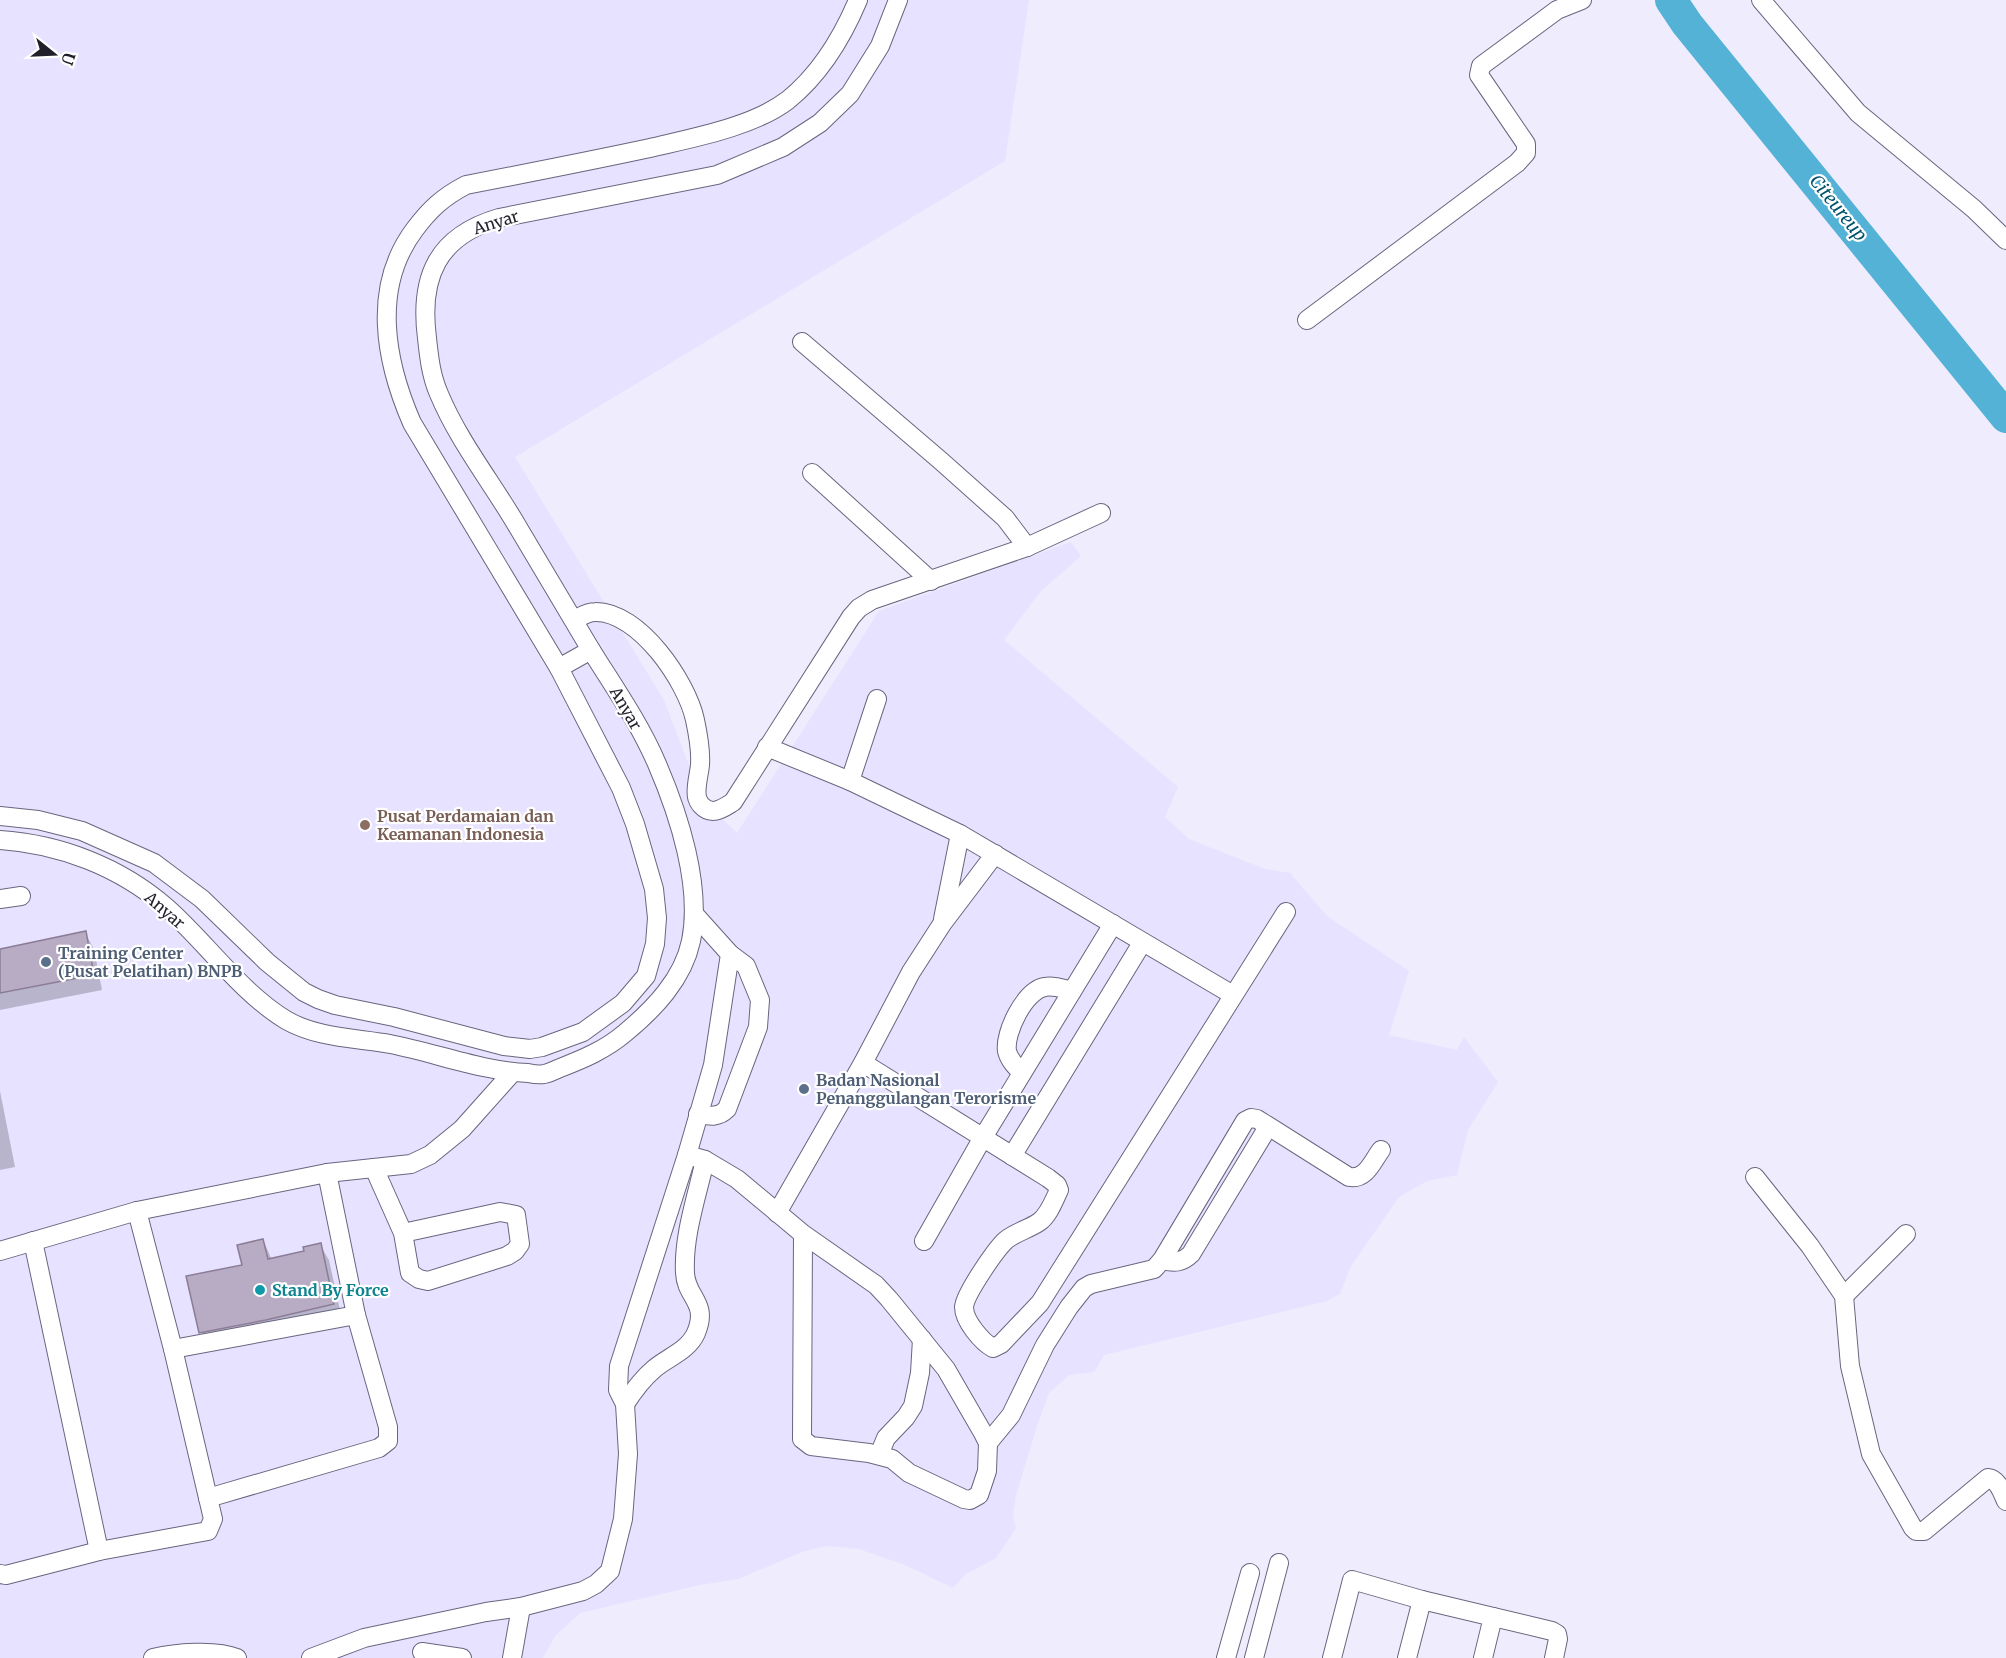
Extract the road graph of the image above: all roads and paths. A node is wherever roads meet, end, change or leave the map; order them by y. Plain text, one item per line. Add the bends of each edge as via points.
1 (858, 0) edge
2 (898, 0) edge
3 (1582, 0) edge
4 (1761, 0) edge
5 (1553, 5) edge
6 (2006, 240) edge
7 (1307, 320) dead end
8 (802, 342) dead end
9 (812, 474) dead end
10 (1101, 513) dead end
11 (1028, 547) junction
12 (931, 581) junction
13 (574, 620) junction
14 (591, 650) junction
15 (559, 668) junction
16 (877, 699) dead end
17 (767, 747) junction
18 (850, 781) junction
19 (0, 816) edge
20 (960, 834) junction
21 (0, 840) edge
22 (995, 854) junction
23 (21, 896) dead end
24 (0, 899) edge
25 (1286, 912) dead end
26 (694, 915) junction
27 (942, 924) junction
28 (1113, 924) junction
29 (1142, 943) junction
30 (730, 954) junction
31 (267, 962) junction
32 (248, 988) junction
33 (1072, 991) junction
34 (1233, 995) junction
35 (542, 1047) junction
36 (863, 1063) junction
37 (512, 1073) junction
38 (1022, 1073) junction
39 (544, 1074) junction
40 (698, 1114) junction
41 (1268, 1126) junction
42 (982, 1139) junction
43 (1381, 1150) dead end
44 (687, 1155) junction
45 (1012, 1156) junction
46 (705, 1160) junction
47 (374, 1168) junction
48 (327, 1173) junction
49 (1755, 1177) dead end
50 (1198, 1199) junction
51 (1218, 1210) junction
52 (137, 1211) junction
53 (777, 1213) junction
54 (404, 1233) junction
55 (803, 1234) junction
56 (1906, 1234) dead end
57 (33, 1241) junction
58 (924, 1241) dead end
59 (0, 1251) edge
60 (1162, 1260) junction
61 (1844, 1296) junction
62 (356, 1315) junction
63 (922, 1339) junction
64 (173, 1349) junction
65 (625, 1404) junction
66 (988, 1443) junction
67 (879, 1455) junction
68 (208, 1497) junction
69 (2006, 1501) edge
70 (99, 1551) junction
71 (1280, 1563) dead end
72 (1250, 1573) dead end
73 (0, 1574) edge
74 (1422, 1600) junction
75 (521, 1607) junction
76 (1493, 1617) junction
77 (425, 1625) junction
78 (422, 1655) edge
79 (153, 1658) edge
80 (237, 1658) edge
81 (311, 1658) edge
82 (462, 1658) edge
83 (512, 1658) edge
84 (1226, 1658) edge
85 (1254, 1658) edge
86 (1332, 1658) edge
87 (1407, 1658) edge
88 (1483, 1658) edge
89 (1554, 1658) edge

1 - 15 street, Anyar via 838,42 786,101 741,124 700,136 466,185 440,199 408,238 397,260 387,292 387,332 400,395 412,423
2 - 13 street, Anyar via 880,46 849,94 820,123 783,147 717,175 481,223 460,234 437,259 429,276 425,306 430,363 437,391 460,437
3 - 5 street
4 - 6 street via 1857,113
5 - 7 street via 1479,71 1526,144 1526,153
8 - 11 street via 1005,518
9 - 12 street
10 - 11 street
11 - 12 street
12 - 17 street via 872,600 851,616
13 - 14 street, Anyar
13 - 17 street via 600,612 628,624 648,639 680,681 695,718 700,763 697,797 709,811 718,811 733,802
14 - 15 street
14 - 26 street, Anyar via 632,714 657,763 686,850
15 - 35 street, Anyar via 621,788 654,889 657,918 646,976 623,1003 582,1032
16 - 18 street
17 - 18 street
18 - 20 street
19 - 31 street, Anyar via 82,831 154,863 202,899
20 - 22 street
20 - 27 street
21 - 32 street, Anyar via 67,852 123,878 165,906
22 - 27 street
22 - 28 street
23 - 24 street
25 - 34 street
26 - 30 street
26 - 39 street, Anyar via 684,963 660,1001 605,1047
27 - 36 street
28 - 29 street
28 - 33 street
29 - 34 street
29 - 45 street
30 - 40 street via 713,1065
30 - 40 street via 746,966 756,989 760,1000 758,1027 727,1109 715,1116
31 - 32 street
31 - 35 street, Anyar via 304,992 335,1005 504,1046
32 - 37 street, Anyar via 295,1025
33 - 38 street
33 - 38 street via 1044,987 1024,1003 1006,1038 1007,1053
34 - 45 street via 1040,1303 993,1348 978,1336 965,1314 967,1298 994,1252 1012,1235 1040,1221 1059,1190 1048,1178
35 - 39 street
36 - 42 street
36 - 53 street
37 - 39 street, Anyar
37 - 47 street via 462,1129 430,1155 411,1164
38 - 42 street
40 - 44 street
41 - 43 street via 1356,1179 1363,1176
41 - 50 street via 1257,1119 1245,1121
41 - 51 street
42 - 45 street
42 - 58 street
44 - 46 street
44 - 65 street via 619,1366 618,1390
46 - 53 street via 737,1179
46 - 65 street via 684,1262 685,1279 700,1310 696,1333 681,1351 638,1383
47 - 48 street
47 - 54 street
48 - 52 street
48 - 62 street
49 - 61 street
50 - 51 street
50 - 60 street
51 - 60 street via 1187,1258 1174,1263
52 - 57 street
52 - 64 street
53 - 55 street
54 - 54 street via 500,1212 516,1215 520,1244 507,1256 428,1281 410,1273
55 - 63 street via 876,1285
55 - 67 street via 801,1439 811,1446
56 - 61 street
57 - 59 street
57 - 70 street
60 - 66 street via 1154,1269 1084,1288 1045,1345 1011,1415
61 - 69 street via 1850,1366 1871,1454 1913,1528 1924,1531 1988,1478 1997,1483
62 - 64 street
62 - 68 street via 388,1427 388,1441 379,1448
63 - 66 street via 946,1369
63 - 67 street via 913,1406 886,1438
64 - 68 street
65 - 75 street via 628,1454 623,1519 610,1571 583,1590
66 - 67 street via 985,1479 979,1496 970,1500 949,1494
68 - 70 street via 213,1519 208,1531
70 - 73 street
71 - 85 street
72 - 84 street
74 - 76 street
74 - 86 street via 1352,1580
74 - 87 street
75 - 77 street
75 - 83 street
76 - 88 street
76 - 89 street via 1557,1634
77 - 78 street
77 - 81 street via 364,1638
78 - 82 street
79 - 80 street via 205,1653

